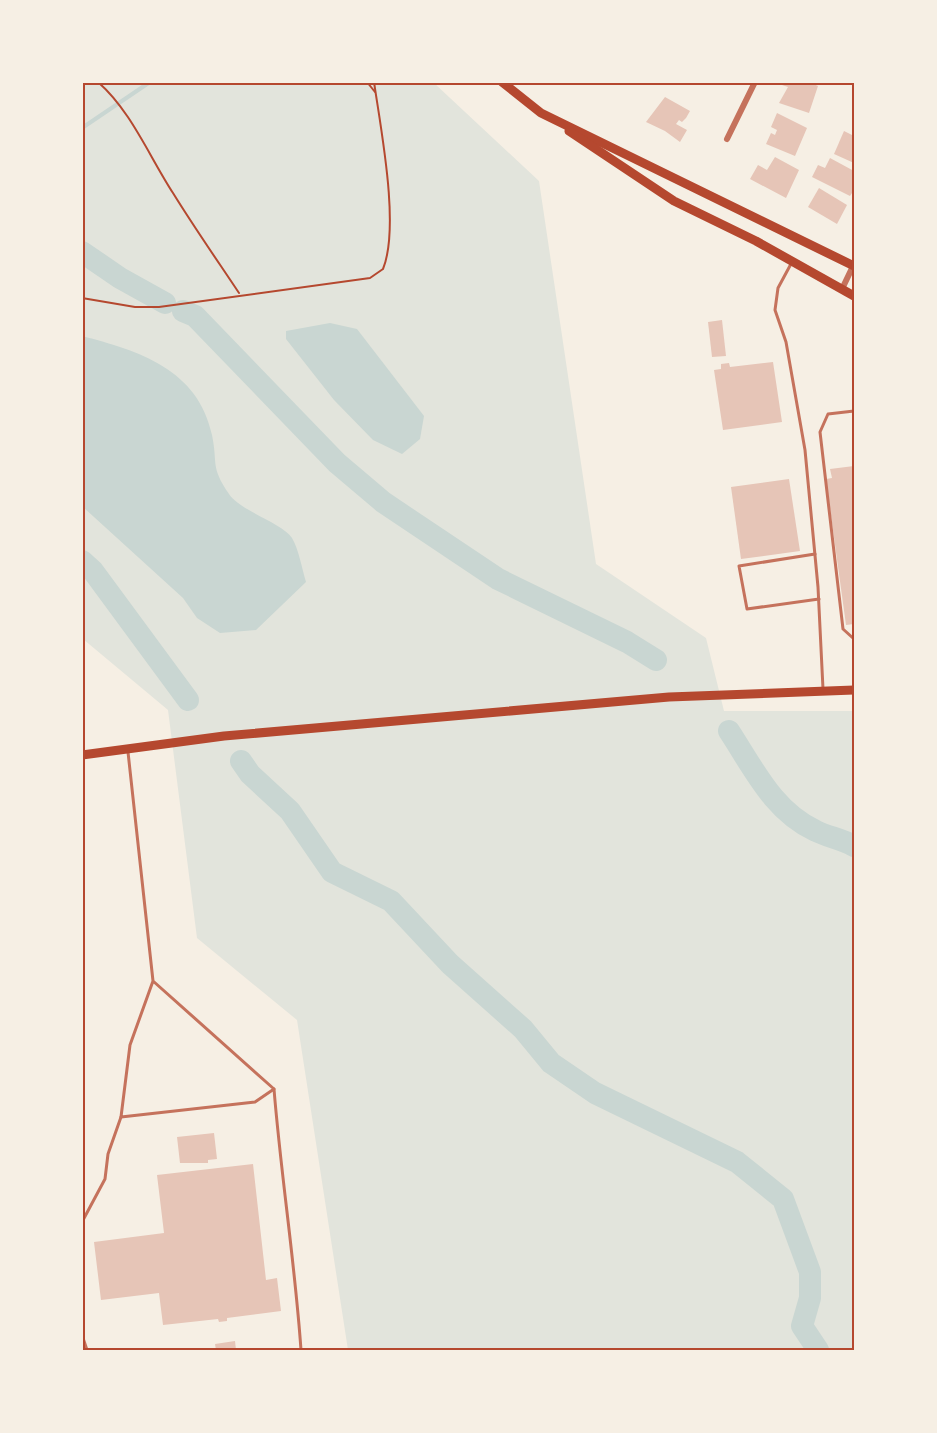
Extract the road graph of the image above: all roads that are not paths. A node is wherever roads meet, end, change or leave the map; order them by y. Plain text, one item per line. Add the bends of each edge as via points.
1 (502, 82) edge
2 (755, 82) edge
3 (541, 113) junction
4 (727, 139) dead end
5 (792, 261) junction
6 (854, 265) edge
7 (842, 289) junction
8 (855, 296) edge
9 (855, 411) edge
10 (815, 554) junction
11 (819, 600) junction
12 (855, 639) edge
13 (855, 689) edge
14 (823, 690) junction
15 (128, 748) junction
16 (82, 754) edge
17 (153, 981) junction
18 (274, 1089) junction
19 (121, 1117) junction
20 (82, 1222) edge
21 (82, 1335) edge
22 (87, 1350) edge
23 (301, 1350) edge

1 - 3 main road
2 - 4 street
3 - 5 main road via 674,201
3 - 6 main road
5 - 7 main road
5 - 10 lane via 777,288 775,310 786,342 805,450
6 - 7 street
7 - 8 main road
9 - 12 lane via 828,414 820,432 843,629
10 - 11 lane
10 - 11 lane via 739,566 747,609
11 - 14 lane
13 - 14 main road
14 - 15 main road via 669,697
15 - 16 main road
15 - 17 lane
17 - 18 lane
17 - 19 lane via 130,1045
18 - 19 lane via 255,1102
18 - 23 lane
19 - 20 lane via 108,1154 105,1179
21 - 22 lane

